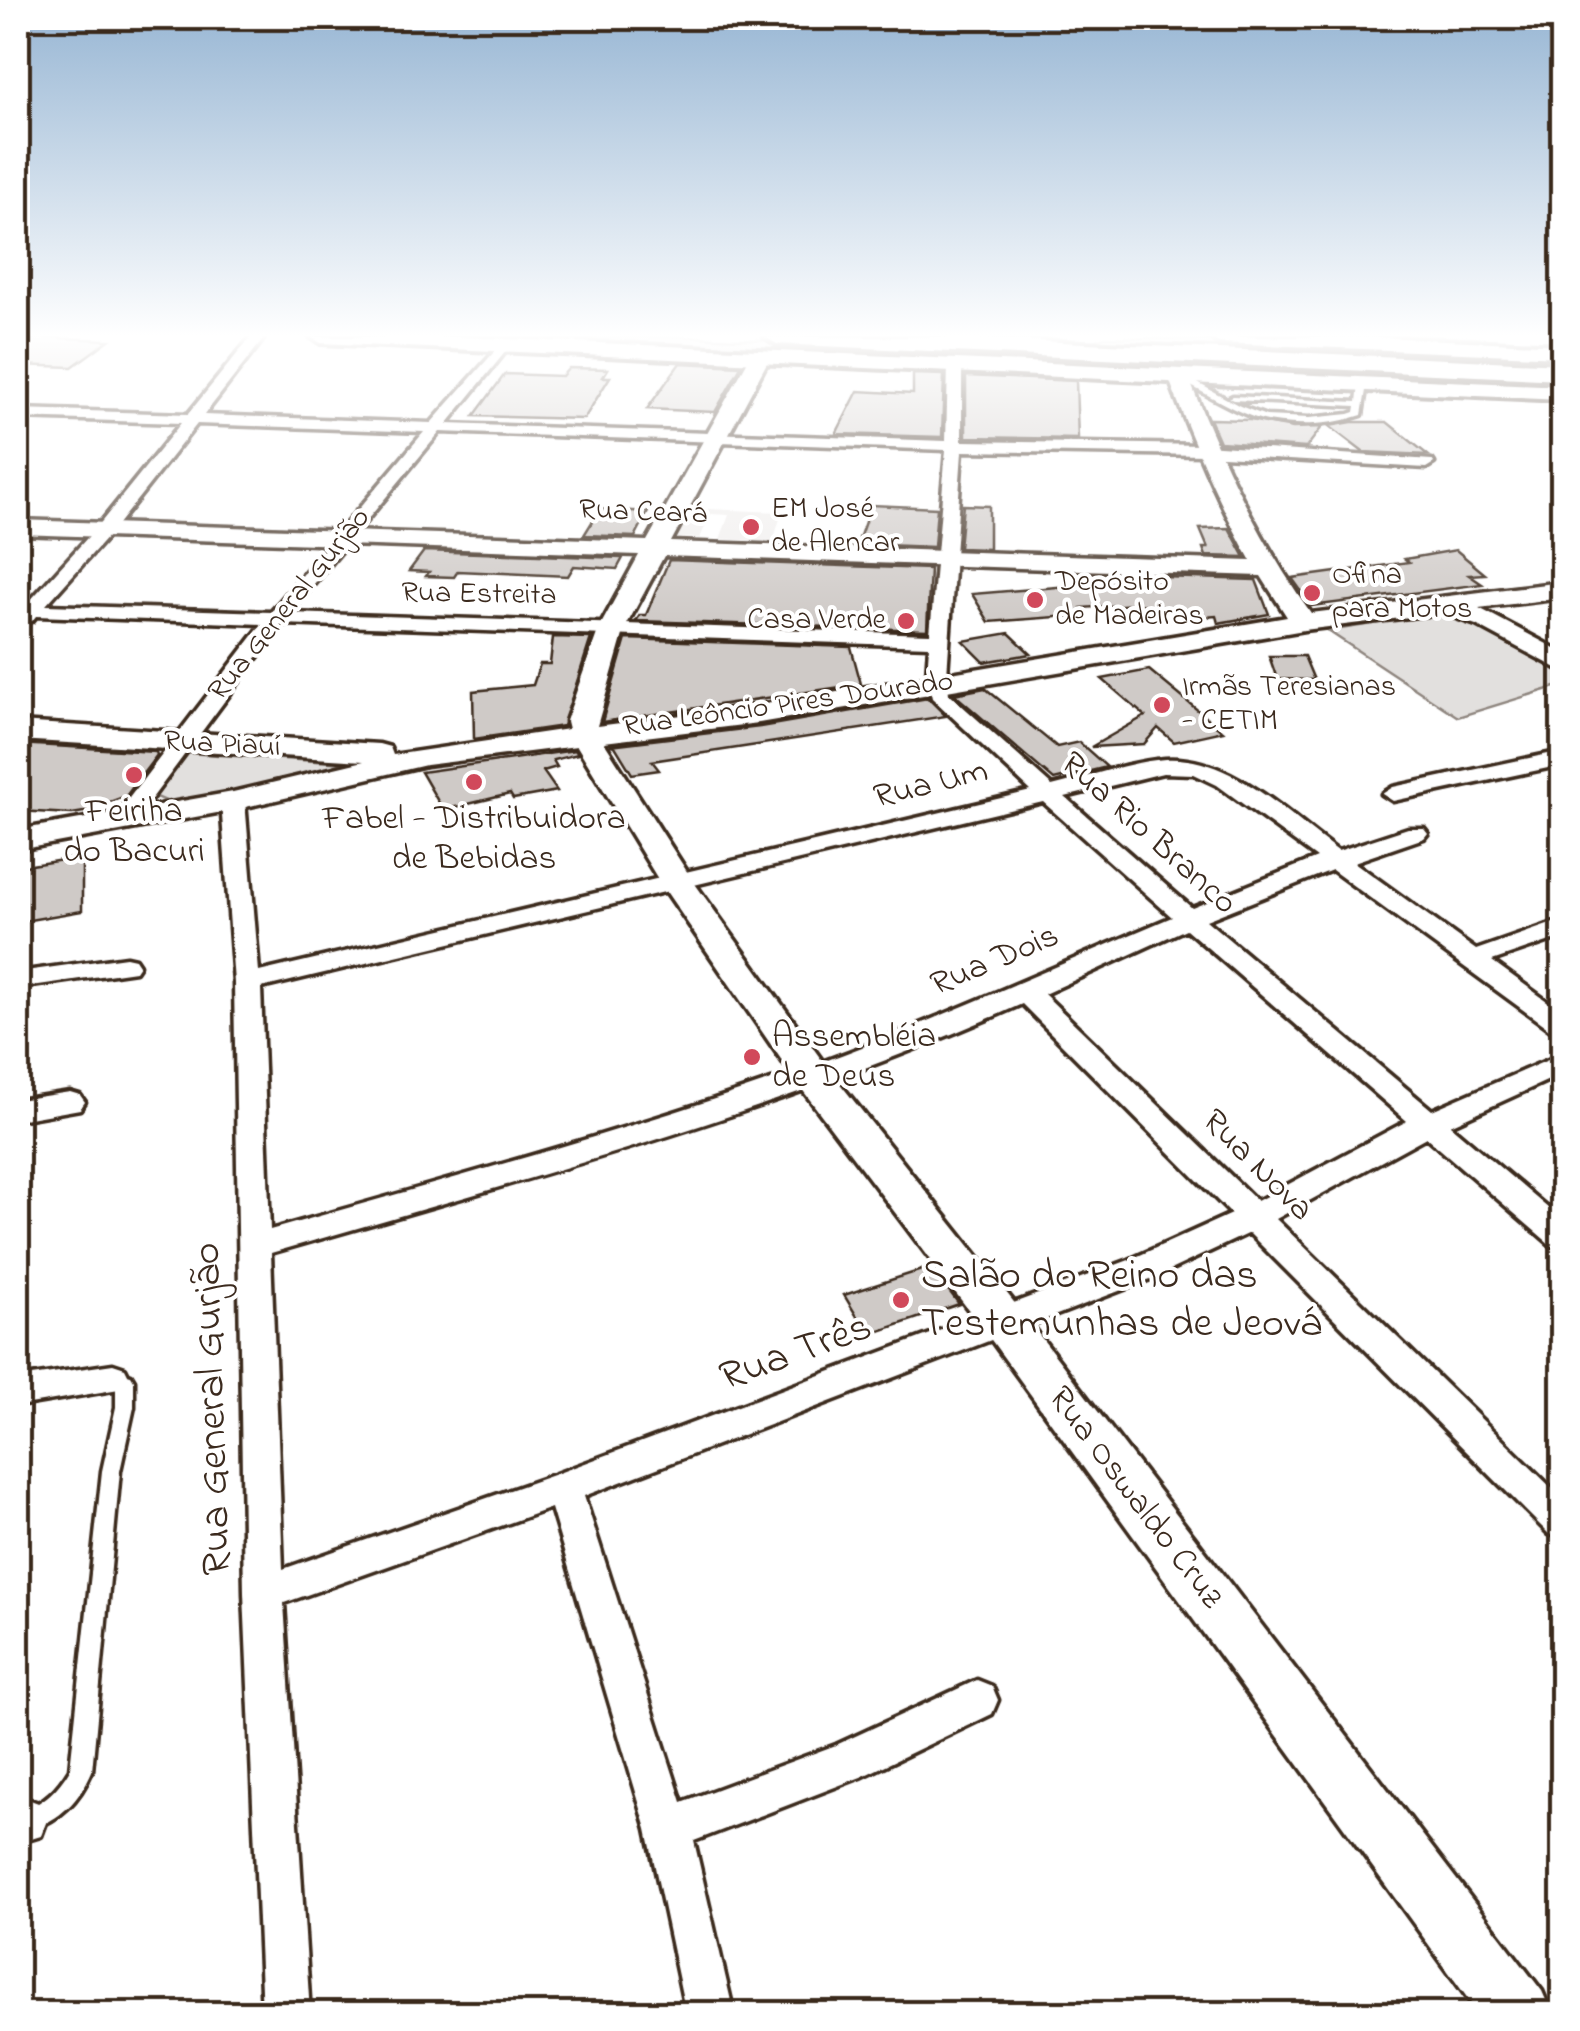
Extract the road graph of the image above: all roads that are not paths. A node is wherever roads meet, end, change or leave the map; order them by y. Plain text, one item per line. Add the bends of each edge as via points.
1 (185, 432) edge
2 (436, 432) edge
3 (584, 432) edge
4 (717, 432) edge
5 (954, 432) edge
6 (1198, 432) edge
7 (714, 437) junction
8 (954, 446) junction
9 (1205, 450) junction
10 (1426, 463) dead end
11 (18, 527) edge
12 (104, 530) junction
13 (343, 535) junction
14 (657, 546) junction
15 (943, 557) junction
16 (1267, 568) junction
17 (1562, 590) edge
18 (1421, 606) junction
19 (22, 615) edge
20 (274, 620) junction
21 (1304, 622) junction
22 (612, 628) junction
23 (940, 640) junction
24 (1562, 662) edge
25 (937, 684) junction
26 (18, 731) edge
27 (584, 734) junction
28 (181, 743) junction
29 (426, 756) junction
30 (1562, 758) edge
31 (1050, 792) junction
32 (1393, 794) dead end
33 (233, 801) junction
34 (121, 824) junction
35 (1416, 833) dead end
36 (18, 840) edge
37 (1331, 858) junction
38 (678, 884) junction
39 (1187, 917) junction
40 (1562, 928) edge
41 (1474, 959) junction
42 (126, 965) dead end
43 (18, 980) edge
44 (247, 984) junction
45 (1026, 992) junction
46 (1562, 1025) edge
47 (1562, 1063) edge
48 (812, 1076) junction
49 (70, 1102) dead end
50 (18, 1110) edge
51 (1430, 1122) junction
52 (1252, 1218) junction
53 (1562, 1237) edge
54 (252, 1247) junction
55 (1005, 1324) junction
56 (113, 1378) joint
57 (18, 1392) edge
58 (563, 1488) junction
59 (1562, 1522) edge
60 (264, 1593) junction
61 (977, 1700) dead end
62 (21, 1821) edge
63 (669, 1829) junction
64 (286, 2014) edge
65 (710, 2014) edge
66 (1519, 2014) edge

1 - 12 street
2 - 13 street, Rua General Gurjão
3 - 7 street
4 - 7 street
5 - 8 street
6 - 9 street
7 - 8 street
7 - 14 street
8 - 9 street
8 - 15 street
9 - 10 street
9 - 16 street
11 - 12 street, Rua Ceará
12 - 13 street, Rua Ceará
12 - 19 street
13 - 14 street, Rua Ceará
13 - 20 street, Rua General Gurjão
14 - 15 street, Rua Ceará
14 - 22 street
15 - 16 street, Rua Ceará
15 - 23 street
16 - 21 street
17 - 18 street, Rua Leôncio Pires Dourado
18 - 21 street, Rua Leôncio Pires Dourado
18 - 24 street via 1466,610
19 - 20 street, Rua Estreita
20 - 22 street, Rua Estreita
20 - 28 street, Rua General Gurjão
21 - 25 street, Rua Leôncio Pires Dourado
22 - 23 street, Rua Estreita
22 - 27 street via 581,720
23 - 25 street
25 - 27 street, Rua Leôncio Pires Dourado
25 - 31 street, Rua Rio Branco via 946,705
26 - 28 street, Rua Piauí
27 - 29 street, Rua Leôncio Pires Dourado
27 - 38 street, Rua Oswaldo Cruz
28 - 29 street, Rua Piauí
28 - 34 street, Rua General Gurjão
29 - 33 street, Rua Leôncio Pires Dourado
30 - 32 street
31 - 37 street, Rua Um via 1163,766 1198,767
31 - 38 street, Rua Um
31 - 39 street, Rua Rio Branco
33 - 34 street, Rua Leôncio Pires Dourado
33 - 44 street, Rua General Gurjão
34 - 36 street, Rua Leôncio Pires Dourado
35 - 37 street, Rua Dois
37 - 39 street, Rua Dois
37 - 41 street, Rua Um
38 - 44 street, Rua Um
38 - 48 street, Rua Oswaldo Cruz
39 - 45 street, Rua Dois
39 - 51 street, Rua Rio Branco
40 - 41 street
41 - 46 street, Rua Um
42 - 43 street
44 - 54 street, Rua General Gurjão
45 - 48 street, Rua Dois
45 - 52 street, Rua Nova
47 - 51 street, Rua Três
48 - 54 street, Rua Dois via 618,1141
48 - 55 street, Rua Oswaldo Cruz
49 - 50 street
51 - 52 street, Rua Três
51 - 53 street, Rua Rio Branco
52 - 55 street, Rua Três
52 - 59 street, Rua Nova
54 - 60 street, Rua General Gurjão
55 - 58 street, Rua Três
55 - 66 street, Rua Oswaldo Cruz
56 - 57 street
56 - 62 lane via 124,1380 125,1407 110,1471 81,1771 50,1812
58 - 60 street, Rua Três
58 - 63 street
60 - 64 street, Rua General Gurjão
61 - 63 street via 846,1762
63 - 65 street

